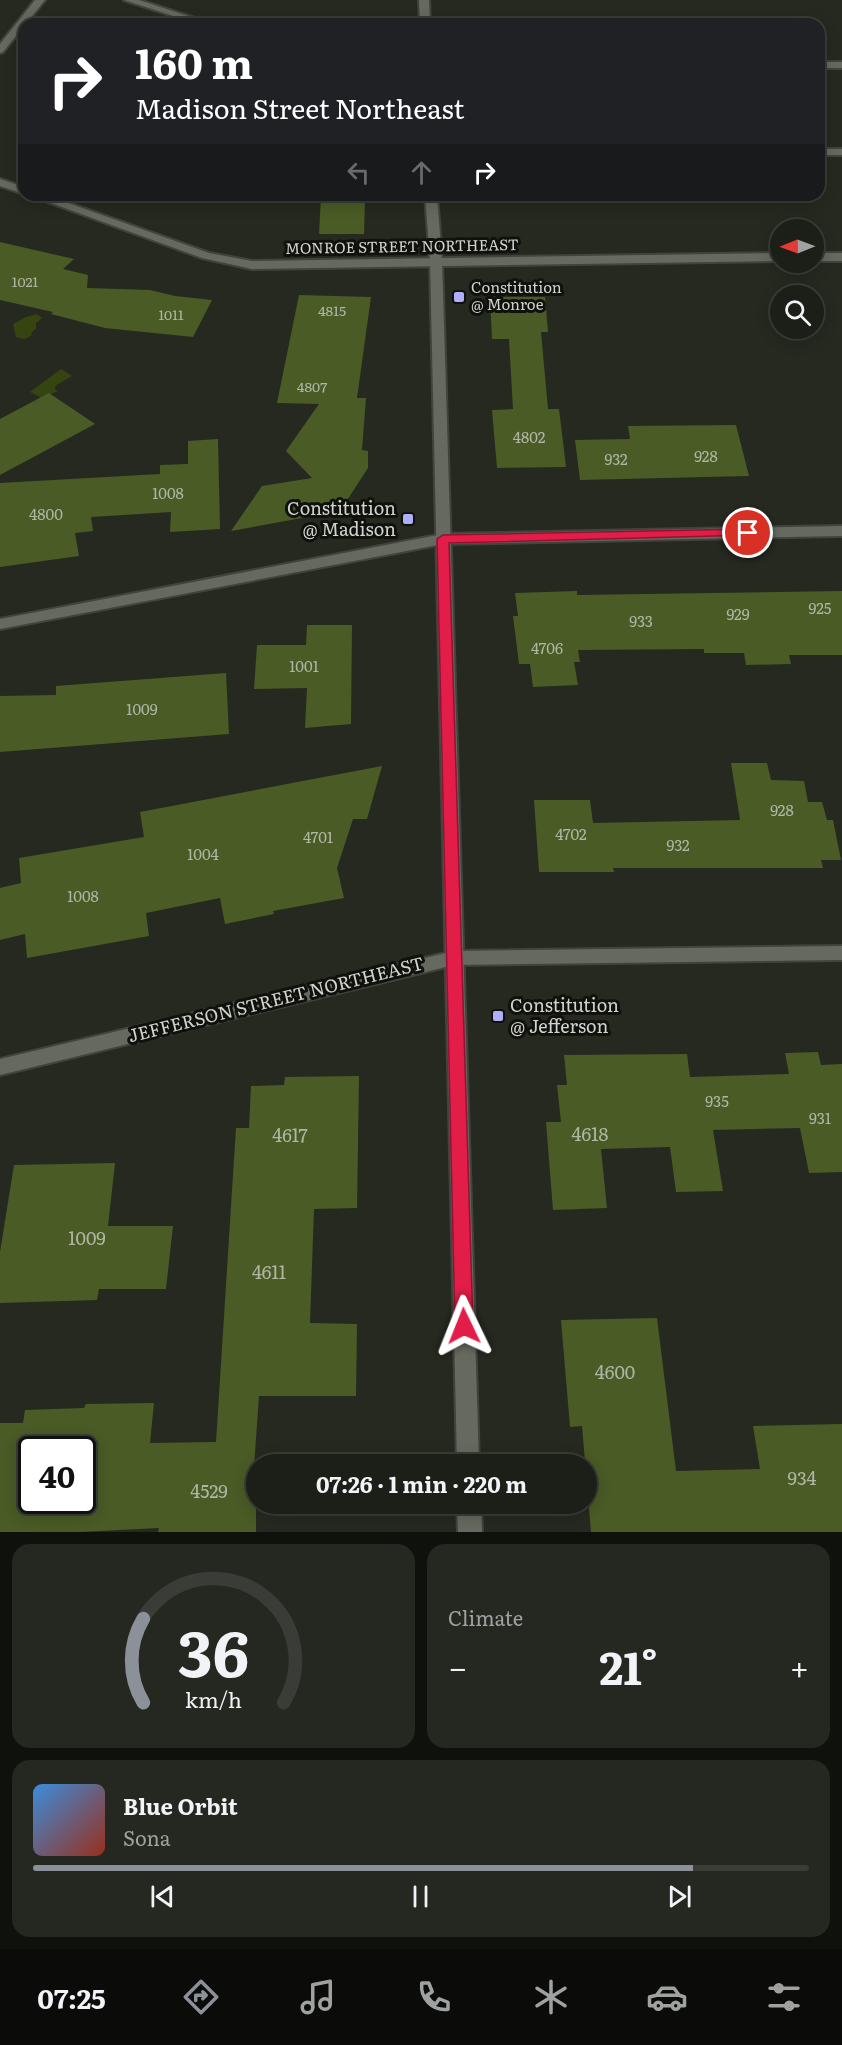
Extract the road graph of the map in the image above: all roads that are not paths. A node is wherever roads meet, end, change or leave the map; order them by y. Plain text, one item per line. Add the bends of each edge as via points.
1 (40, 0) edge
2 (129, 0) edge
3 (424, 0) edge
4 (26, 18) edge
5 (188, 18) edge
6 (425, 18) edge
7 (18, 28) edge
8 (0, 50) edge
9 (825, 65) edge
10 (842, 65) edge
11 (825, 152) edge
12 (842, 152) edge
13 (0, 182) edge
14 (18, 189) edge
15 (52, 201) edge
16 (431, 201) edge
17 (842, 256) edge
18 (770, 257) edge
19 (824, 257) edge
20 (436, 261) junction
21 (842, 531) edge
22 (443, 539) junction
23 (0, 624) edge
24 (842, 953) edge
25 (454, 958) junction
26 (0, 1067) edge
27 (468, 1454) edge
28 (469, 1514) edge
29 (470, 1532) edge

1 - 4 street
2 - 5 street
3 - 6 street
7 - 8 street
9 - 10 street
11 - 12 street
13 - 14 street
15 - 20 street, MONROE STREET NORTHEAST via 206,256 252,265
16 - 20 street
17 - 19 street
18 - 20 street, MONROE STREET NORTHEAST
20 - 22 street
21 - 22 street
22 - 23 street
22 - 25 street
24 - 25 street, JEFFERSON STREET NORTHEAST
25 - 26 street, JEFFERSON STREET NORTHEAST
25 - 27 street
28 - 29 street

